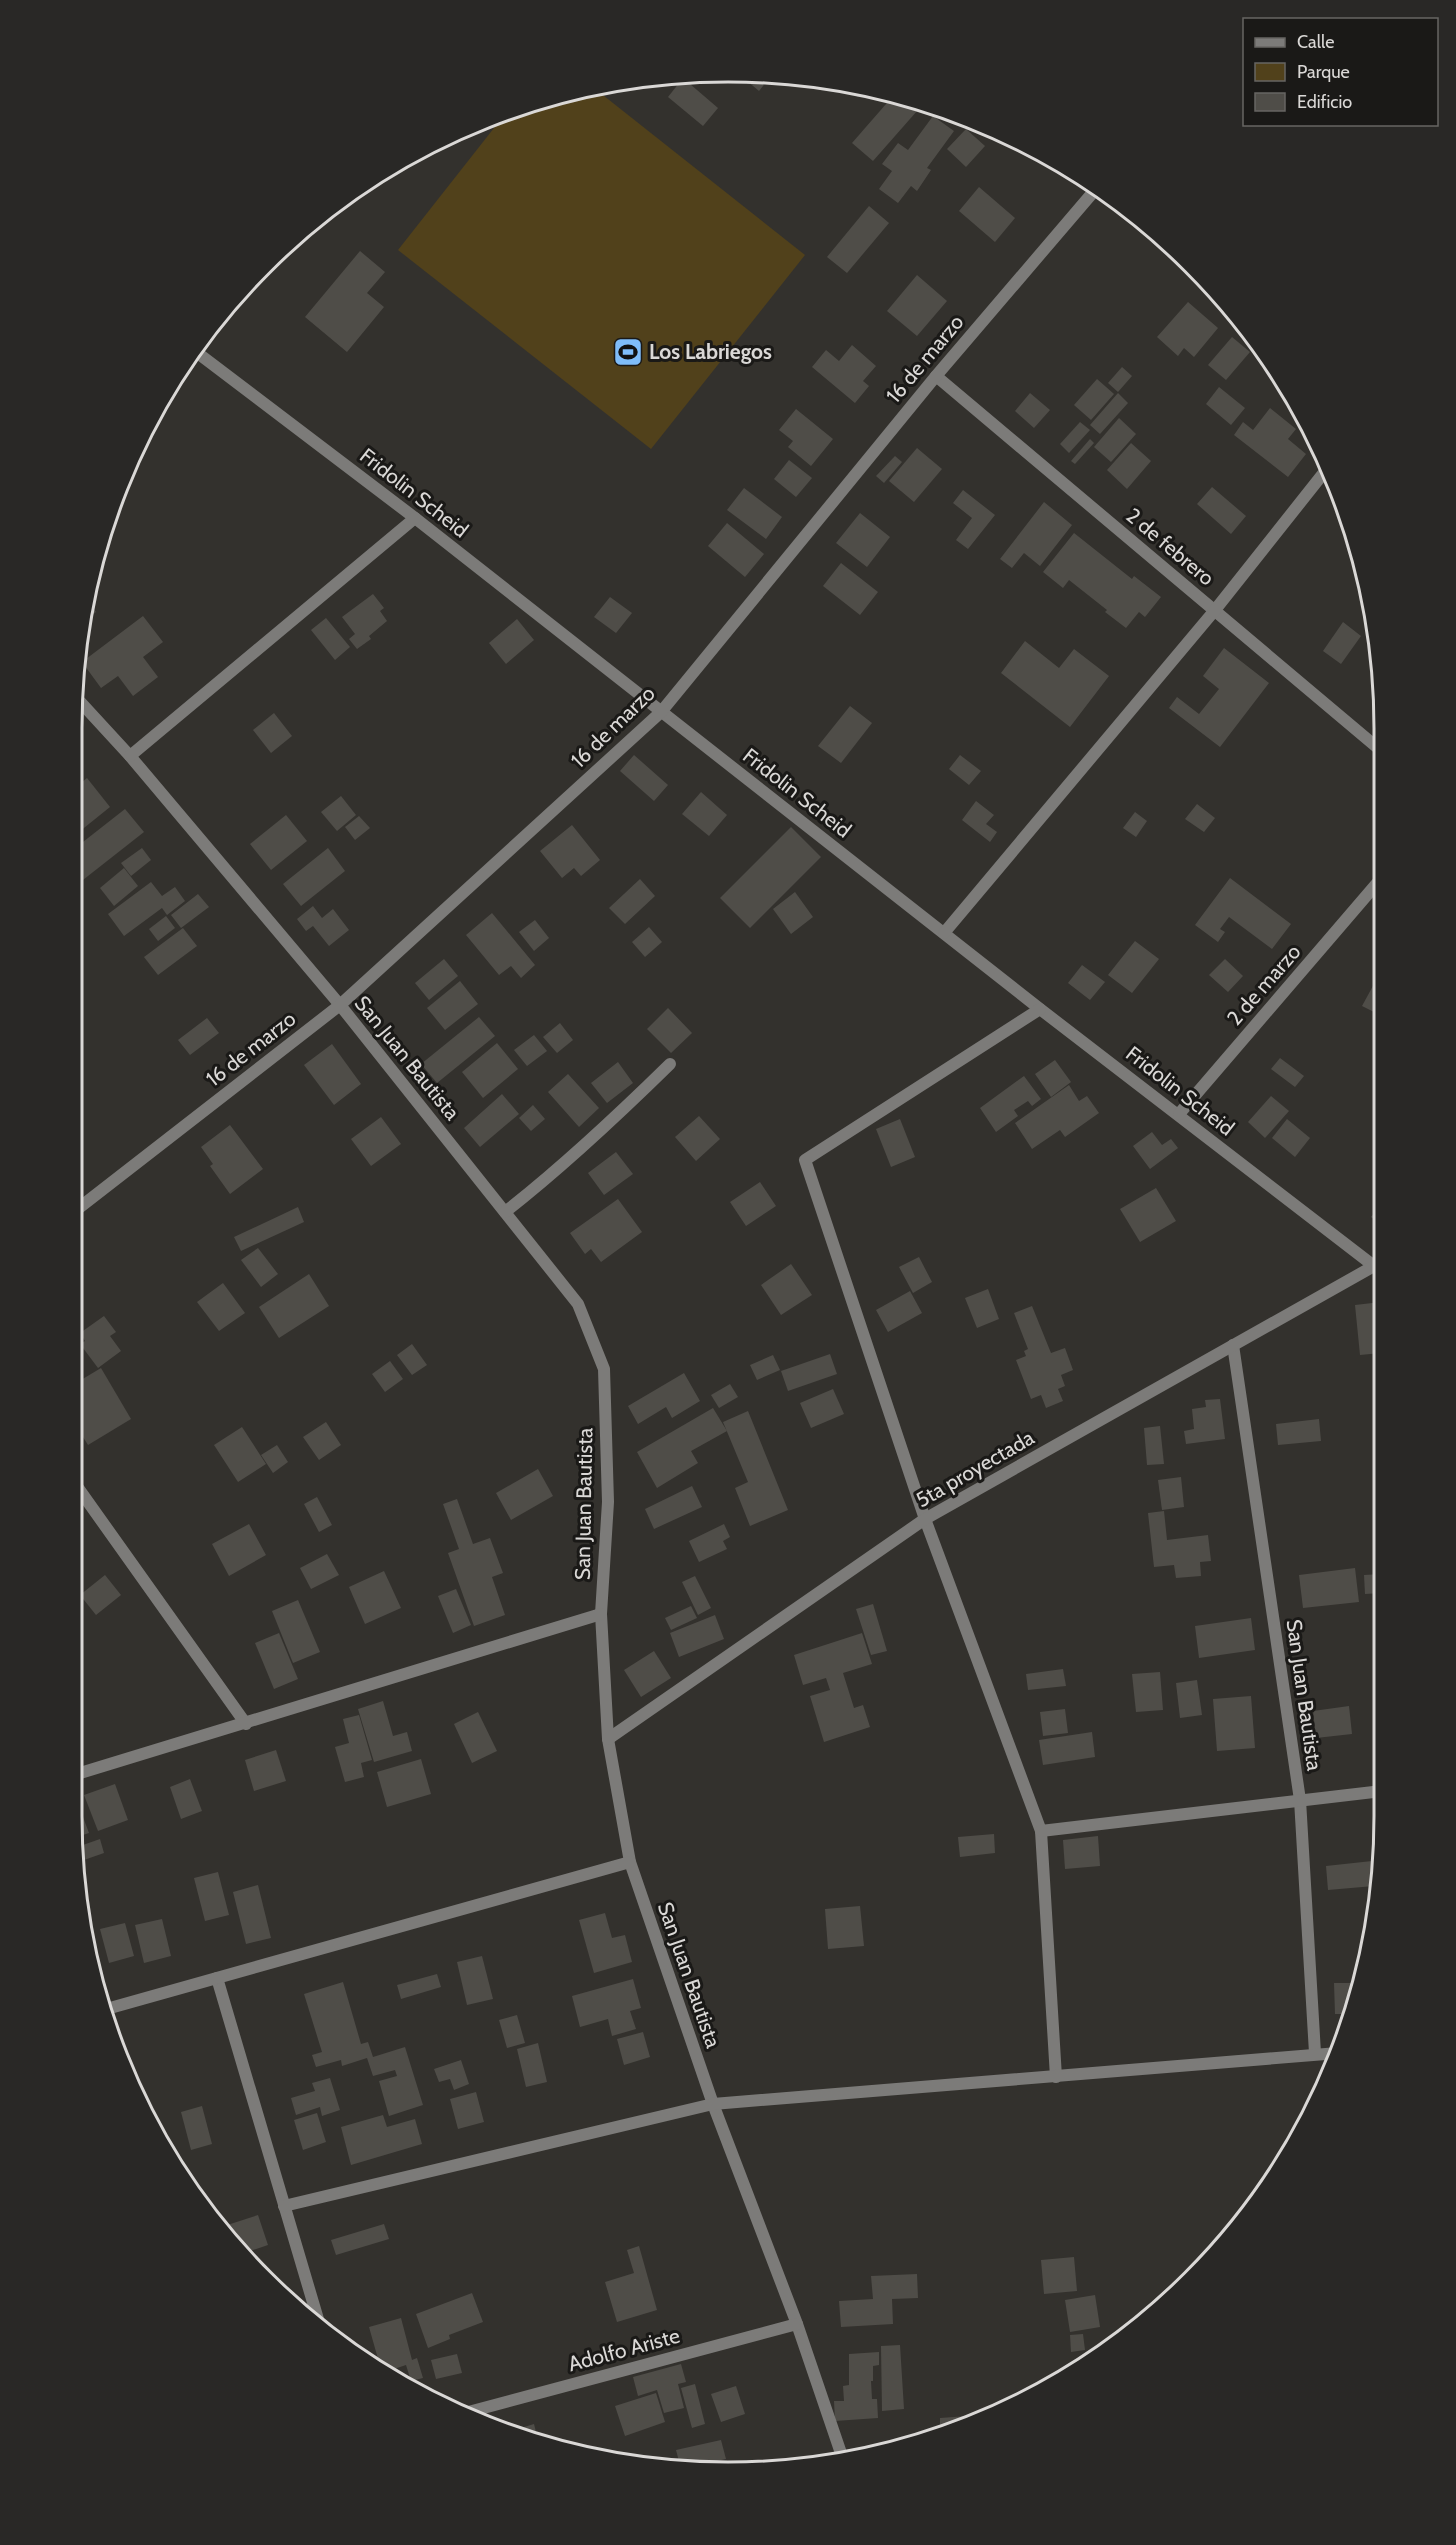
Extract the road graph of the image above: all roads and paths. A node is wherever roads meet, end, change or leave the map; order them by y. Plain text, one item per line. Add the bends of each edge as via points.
1 (1091, 194) edge
2 (201, 355) edge
3 (936, 376) junction
4 (1322, 476) edge
5 (415, 518) junction
6 (1215, 610) junction
7 (84, 705) edge
8 (661, 712) junction
9 (1373, 744) edge
10 (130, 756) junction
11 (1373, 888) edge
12 (945, 933) junction
13 (340, 1005) junction
14 (1040, 1009) junction
15 (670, 1064) dead end
16 (1179, 1114) junction
17 (83, 1205) edge
18 (505, 1212) junction
19 (1373, 1263) edge
20 (1373, 1268) edge
21 (1233, 1345) junction
22 (83, 1495) edge
23 (925, 1519) junction
24 (601, 1614) junction
25 (246, 1724) junction
26 (608, 1739) junction
27 (83, 1772) edge
28 (1373, 1792) edge
29 (1300, 1800) junction
30 (1041, 1831) junction
31 (630, 1862) junction
32 (217, 1978) junction
33 (112, 2008) edge
34 (1316, 2053) junction
35 (1328, 2053) edge
36 (1056, 2077) junction
37 (713, 2104) junction
38 (284, 2206) junction
39 (316, 2314) edge
40 (797, 2324) junction
41 (475, 2410) edge
42 (841, 2452) edge

1 - 3 street, 16 de marzo
2 - 5 street, Fridolin Scheid
3 - 6 street, 2 de febrero
3 - 8 street, 16 de marzo
4 - 6 street
5 - 8 street, Fridolin Scheid
5 - 10 street
6 - 9 street, 2 de febrero
6 - 12 street
7 - 10 street, San Juan Bautista
8 - 12 street, Fridolin Scheid
8 - 13 street, 16 de marzo
10 - 13 street, San Juan Bautista
11 - 16 street, 2 de marzo
12 - 14 street, Fridolin Scheid
13 - 17 street, 16 de marzo
13 - 18 street, San Juan Bautista
14 - 16 street, Fridolin Scheid
14 - 23 street via 805,1160
15 - 18 street via 603,1130
16 - 19 street, Fridolin Scheid
18 - 24 street, San Juan Bautista via 578,1304 604,1369 608,1502
20 - 21 street, 5ta proyectada
21 - 23 street, 5ta proyectada
21 - 29 street, San Juan Bautista
22 - 25 street
23 - 26 street, 5ta proyectada
23 - 30 street
24 - 25 street
24 - 26 street, San Juan Bautista
25 - 27 street
26 - 31 street, San Juan Bautista
28 - 29 street
29 - 30 street
29 - 34 street, San Juan Bautista
30 - 36 street
31 - 32 street
31 - 37 street, San Juan Bautista
32 - 33 street
32 - 38 street
34 - 35 street
34 - 36 street
36 - 37 street
37 - 38 street
37 - 40 street, San Juan Bautista
38 - 39 street
40 - 41 street, Adolfo Ariste
40 - 42 street, San Juan Bautista

